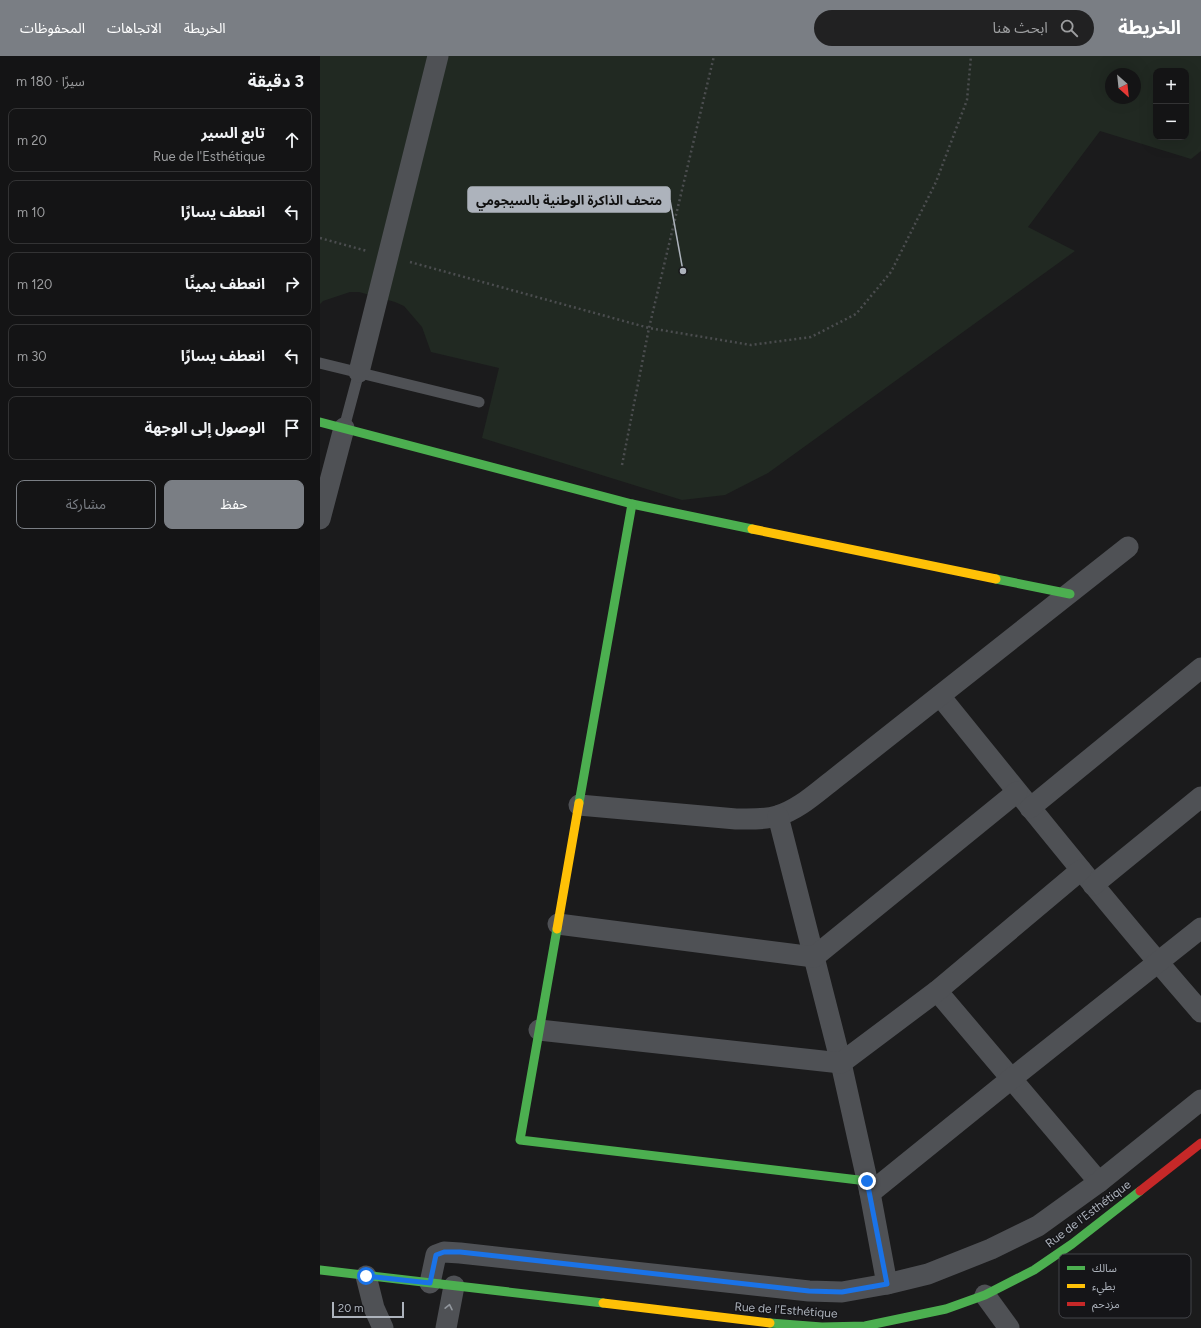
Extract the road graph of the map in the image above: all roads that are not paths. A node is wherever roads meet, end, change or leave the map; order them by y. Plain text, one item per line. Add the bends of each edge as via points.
1 (438, 56) edge
2 (320, 362) edge
3 (359, 372) junction
4 (479, 402) dead end
5 (320, 422) edge
6 (344, 428) junction
7 (632, 504) junction
8 (320, 519) edge
9 (1128, 547) dead end
10 (1070, 594) junction
11 (1201, 668) edge
12 (940, 696) junction
13 (1017, 792) junction
14 (1201, 797) edge
15 (578, 805) junction
16 (1030, 808) junction
17 (778, 816) junction
18 (1087, 877) junction
19 (558, 924) junction
20 (1201, 928) edge
21 (814, 957) junction
22 (1158, 963) junction
23 (937, 991) junction
24 (1201, 1012) edge
25 (539, 1030) junction
26 (841, 1063) junction
27 (1011, 1079) junction
28 (1201, 1100) edge
29 (1201, 1143) edge
30 (1099, 1182) junction
31 (868, 1187) junction
32 (320, 1270) edge
33 (366, 1276) junction
34 (430, 1283) junction
35 (887, 1284) junction
36 (454, 1286) junction
37 (984, 1295) junction
38 (383, 1328) edge
39 (446, 1328) edge
40 (1009, 1328) edge

1 - 3 street
2 - 3 lane
3 - 4 lane
3 - 6 lane
5 - 6 street
6 - 7 street
6 - 8 street
7 - 10 street
7 - 15 street
9 - 10 street
10 - 12 street
11 - 16 street
12 - 13 street
12 - 17 street via 800,805
13 - 16 street
13 - 21 street
14 - 18 street
15 - 17 street via 736,819
15 - 19 street
16 - 18 street
17 - 21 street
18 - 22 street
18 - 23 street
19 - 21 street
19 - 25 street
20 - 22 street
21 - 26 street
22 - 24 street
22 - 27 street
23 - 26 street
23 - 27 street
25 - 26 street
25 - 31 street via 520,1140
26 - 31 street
27 - 30 street
27 - 31 street
28 - 30 street
29 - 37 street, Rue de l'Esthétique via 1072,1244 1034,1270
30 - 35 street via 1038,1226 990,1250 928,1274
31 - 35 street
32 - 33 street, Rue de l'Esthétique
33 - 34 street, Rue de l'Esthétique
33 - 38 street via 374,1308
34 - 35 street via 436,1255 460,1252 809,1291 842,1292
34 - 36 street, Rue de l'Esthétique
36 - 37 street, Rue de l'Esthétique via 822,1327 865,1326 902,1319 946,1309
39 -> 36 street
37 - 40 street

